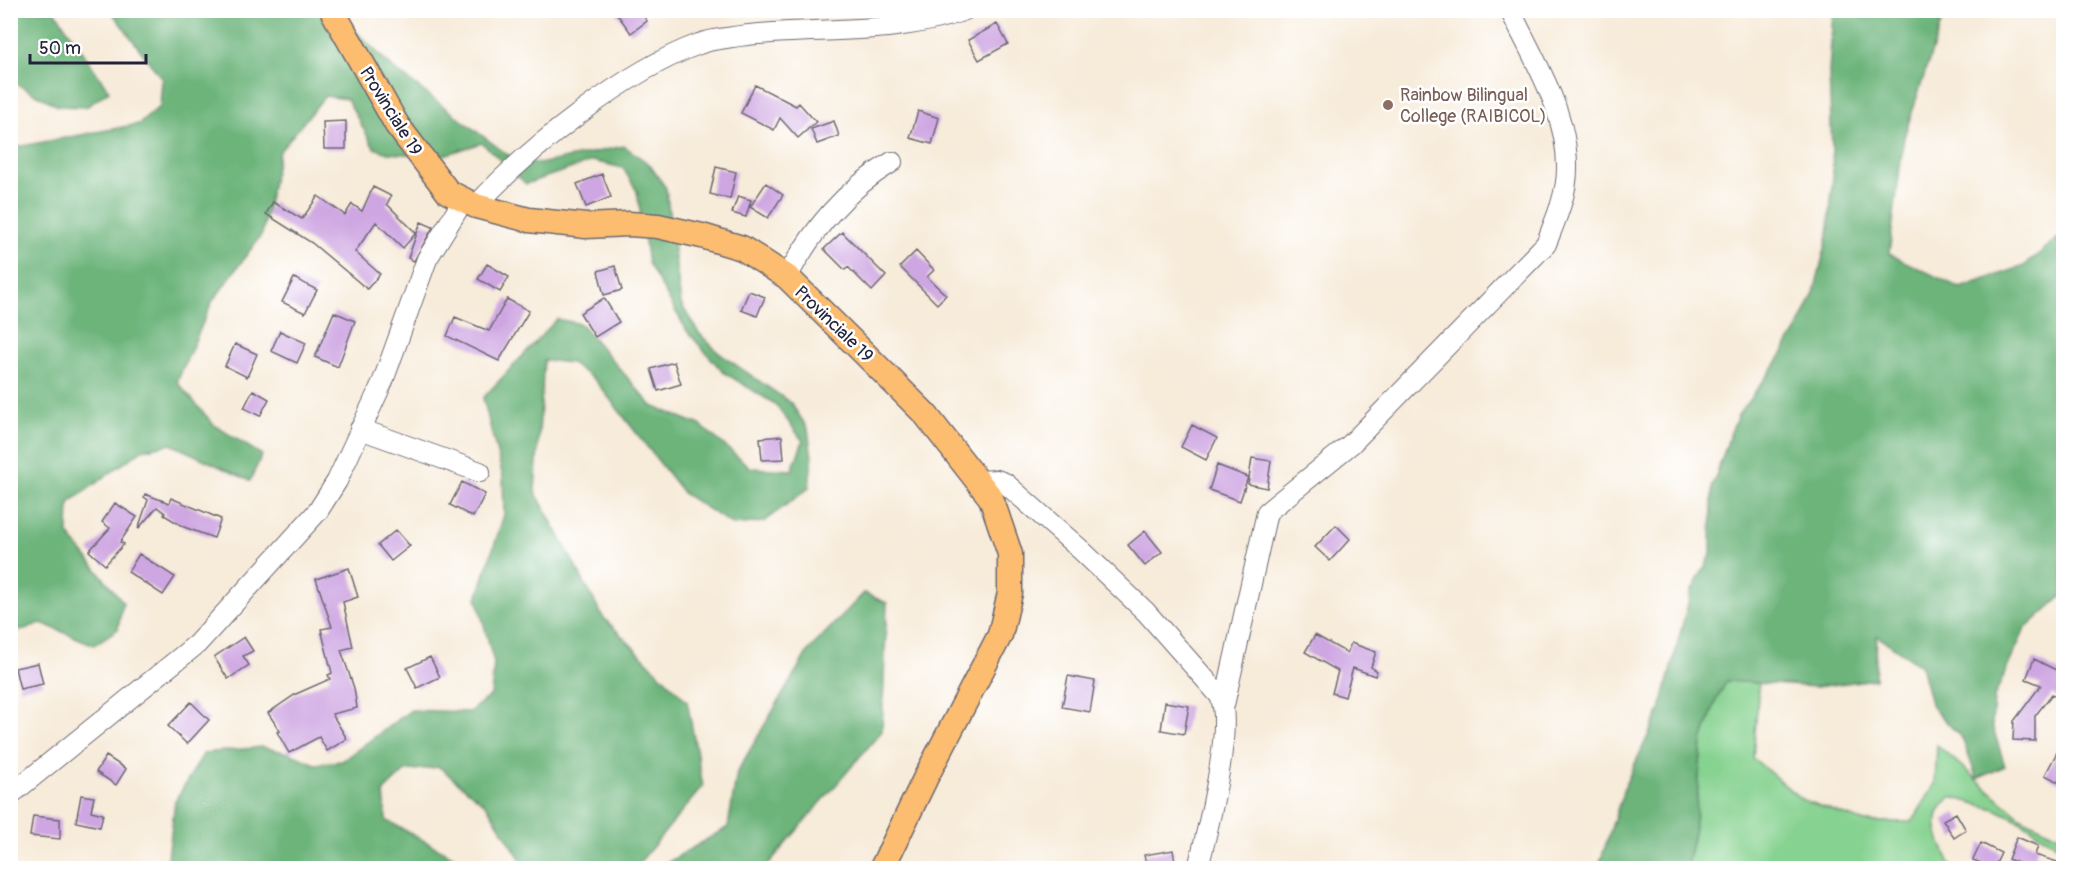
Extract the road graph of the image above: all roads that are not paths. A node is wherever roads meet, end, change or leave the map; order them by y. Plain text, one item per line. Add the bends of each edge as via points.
1 (332, 10) edge
2 (965, 10) edge
3 (1510, 10) edge
4 (892, 162) dead end
5 (469, 204) junction
6 (787, 278) junction
7 (360, 429) junction
8 (480, 472) dead end
9 (978, 481) junction
10 (1224, 705) junction
11 (10, 795) edge
12 (882, 868) edge
13 (1198, 868) edge

1 - 5 main road, Provinciale 19 via 397,125 448,192
2 - 5 street via 938,20 878,29 741,36 701,43 653,65 569,123
3 - 10 street via 1551,94 1562,128 1568,170 1561,205 1546,244 1351,444 1267,512
4 - 6 street via 839,201 809,239
5 - 6 main road, Provinciale 19 via 550,223 658,226 702,236 742,248
5 - 7 street via 427,259 383,381
6 - 9 main road, Provinciale 19 via 926,415
7 - 8 street
7 - 11 street via 337,481 318,511 197,644
9 - 10 street via 1005,483 1081,550 1146,612 1215,688
9 - 12 main road, Provinciale 19 via 997,513 1010,554 1006,616 1000,635
10 - 13 street via 1214,803

